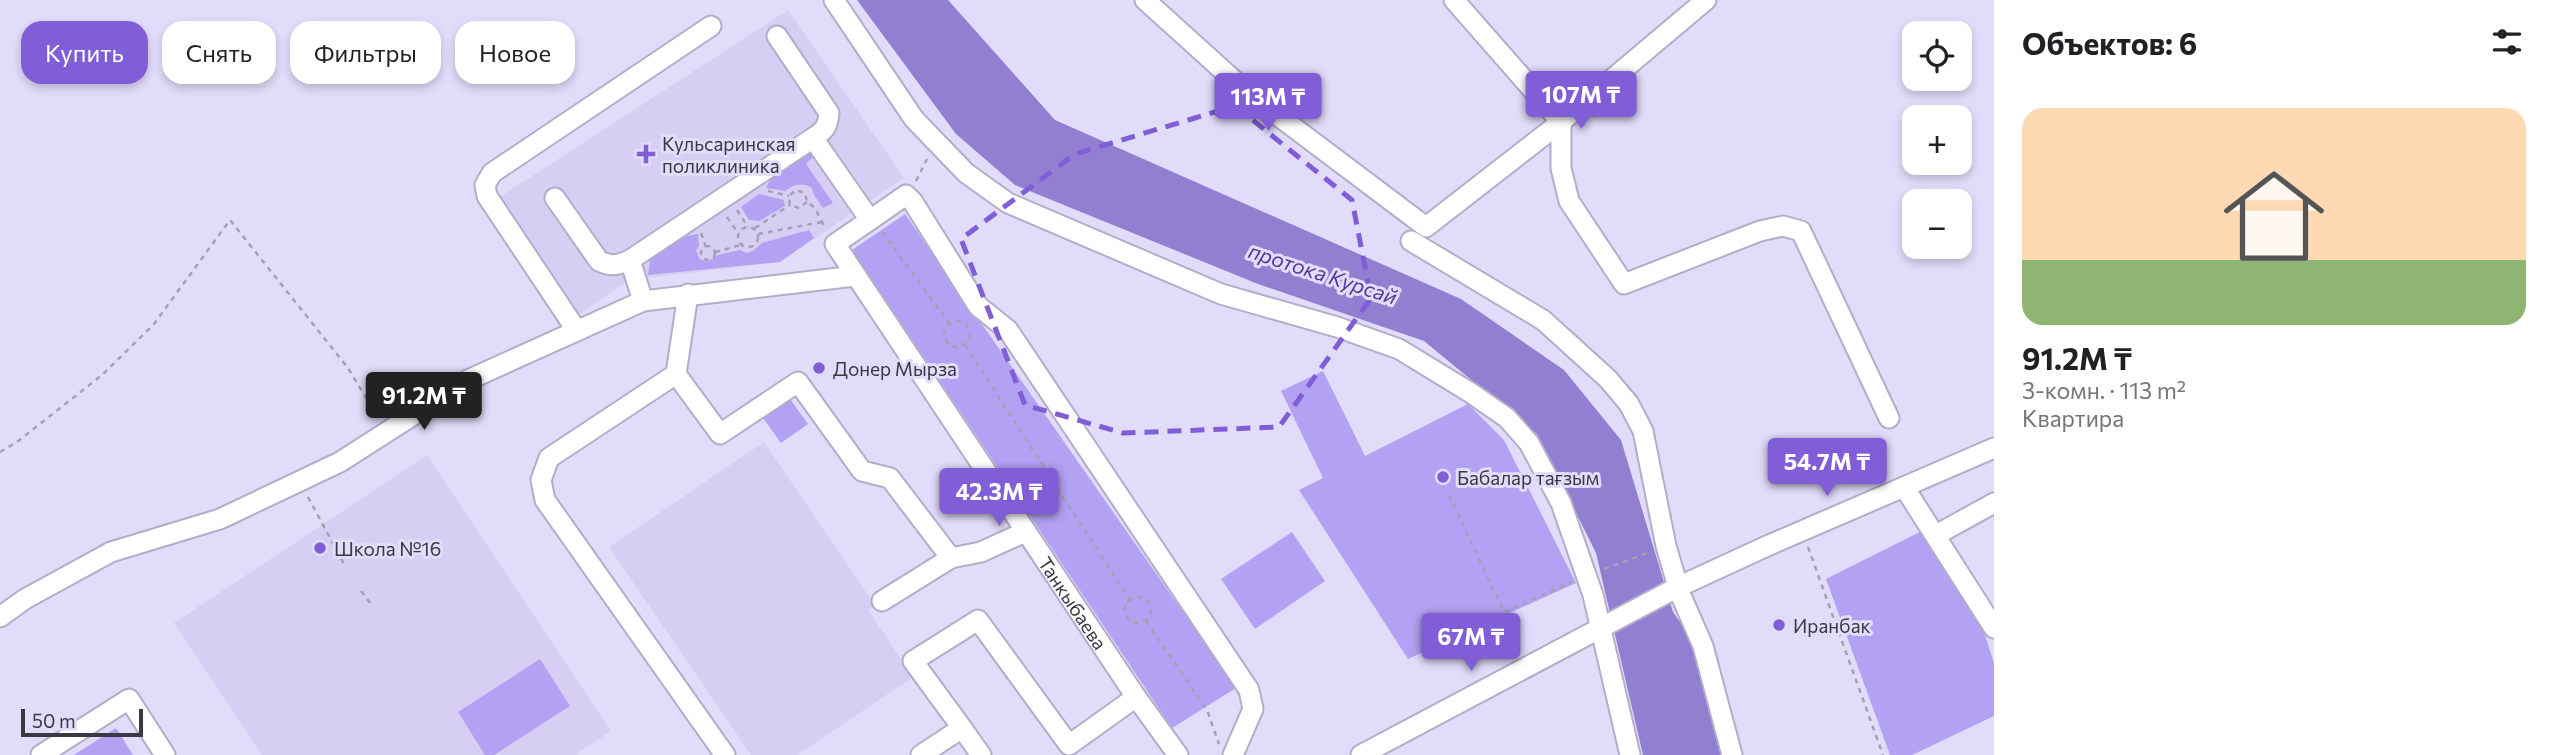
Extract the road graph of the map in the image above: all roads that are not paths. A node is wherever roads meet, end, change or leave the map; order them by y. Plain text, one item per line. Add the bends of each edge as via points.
1 (834, 0) edge
2 (1454, 0) edge
3 (1706, 0) edge
4 (1150, 2) edge
5 (711, 26) dead end
6 (778, 36) dead end
7 (1560, 122) junction
8 (813, 138) junction
9 (555, 198) dead end
10 (870, 220) junction
11 (1411, 241) dead end
12 (630, 260) junction
13 (855, 276) junction
14 (688, 294) junction
15 (643, 301) junction
16 (577, 331) junction
17 (676, 374) junction
18 (1889, 418) dead end
19 (1994, 448) edge
20 (1904, 487) junction
21 (1994, 503) edge
22 (1026, 532) junction
23 (1936, 535) junction
24 (951, 558) junction
25 (1680, 592) junction
26 (882, 601) dead end
27 (0, 617) edge
28 (1600, 627) junction
29 (1994, 628) edge
30 (1136, 697) junction
31 (962, 728) junction
32 (1061, 750) edge
33 (41, 755) edge
34 (165, 755) edge
35 (724, 755) edge
36 (922, 755) edge
37 (981, 755) edge
38 (1178, 755) edge
39 (1233, 755) edge
40 (1361, 755) edge
41 (1630, 755) edge
42 (1732, 755) edge

1 - 28 street via 914,119 967,173 1008,203 1221,294 1399,349 1507,418 1529,443 1561,503
2 - 7 street
3 - 7 street
4 - 7 street via 1248,93 1426,227
5 - 16 street via 492,173 485,185 487,196
6 - 8 street via 829,113 825,130
7 - 18 street via 1561,169 1569,201 1624,284 1760,231 1783,226 1801,231
8 - 10 street
8 - 12 street
9 - 12 street via 599,261 609,266
10 - 13 street, Танкыбаева via 835,244
10 - 39 street via 905,195 978,306 1008,330 1249,690 1253,709
11 - 25 street via 1543,320 1629,404 1643,431
12 - 15 street
13 - 14 street
13 - 22 street, Танкыбаева
14 - 15 street
14 - 17 street
15 - 16 street
16 - 27 street via 468,380 340,462 220,519 111,552
17 - 24 street via 720,434 798,382 862,471 890,478
17 - 35 street via 550,458 541,480 545,500
19 - 20 street
20 - 23 street
20 - 25 street
21 - 23 street
22 - 24 street via 981,552
22 - 30 street, Танкыбаева
23 - 29 street
24 - 26 street
25 - 28 street
25 - 42 street via 1703,646
28 - 40 street
28 - 41 street
30 - 32 street
30 - 38 street, Танкыбаева
31 - 32 street via 913,661 978,620
31 - 36 street
31 - 37 street
33 - 34 street via 129,699

